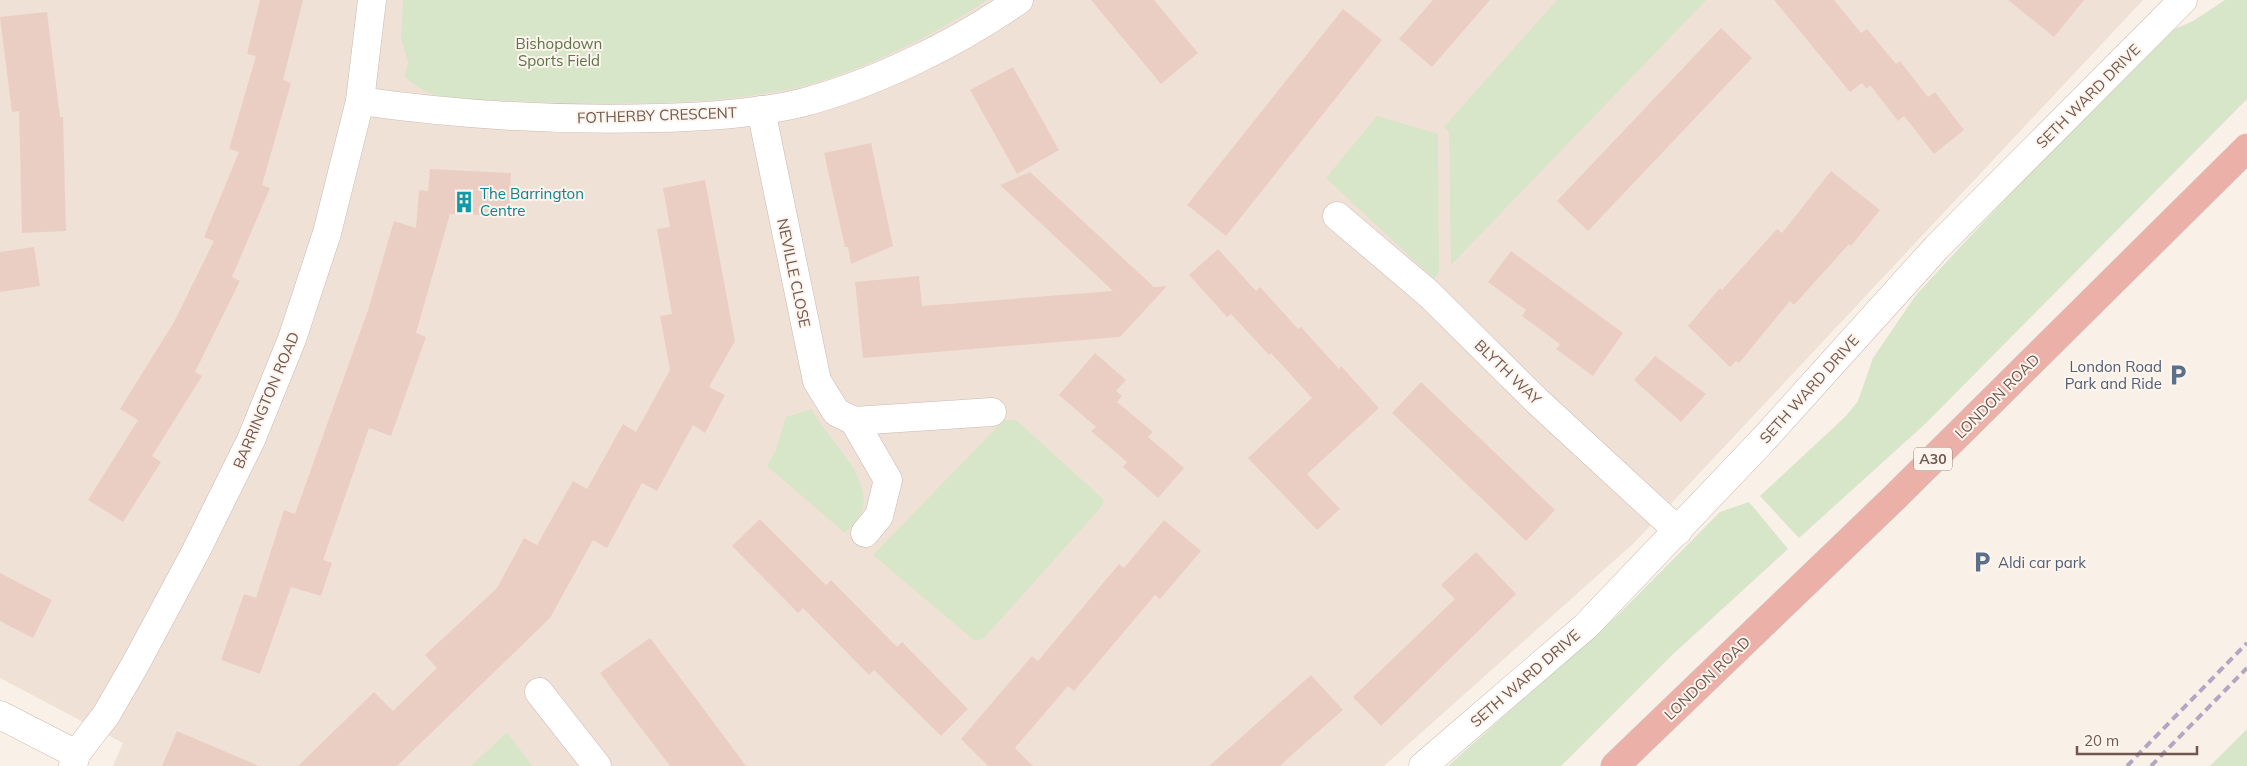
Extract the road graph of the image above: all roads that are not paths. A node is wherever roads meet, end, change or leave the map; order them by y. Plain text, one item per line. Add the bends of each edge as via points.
1 (372, 0) edge
2 (1019, 0) edge
3 (2183, 0) edge
4 (360, 101) junction
5 (761, 110) junction
6 (2247, 148) edge
7 (1337, 216) dead end
8 (992, 412) dead end
9 (854, 421) junction
10 (1678, 531) junction
11 (865, 533) dead end
12 (539, 692) dead end
13 (0, 715) edge
14 (75, 760) edge
15 (597, 766) edge
16 (1422, 766) edge
17 (1615, 766) edge

1 - 4 street, BARRINGTON ROAD
2 - 5 street, FOTHERBY CRESCENT via 904,66 801,102
3 - 10 street, SETH WARD DRIVE via 1937,247
4 - 5 street, FOTHERBY CRESCENT via 473,115 540,118 699,117
4 - 14 street, BARRINGTON ROAD via 327,233 292,339 252,440 136,663
5 - 9 street, NEVILLE CLOSE via 816,381 836,412
6 - 17 highway, LONDON ROAD / A30 via 1895,497
7 - 10 street, BLYTH WAY via 1429,294
8 - 9 street
9 - 11 street, NEVILLE CLOSE via 888,480 879,516
10 - 16 street, SETH WARD DRIVE via 1586,626
12 - 15 street
13 - 14 street

